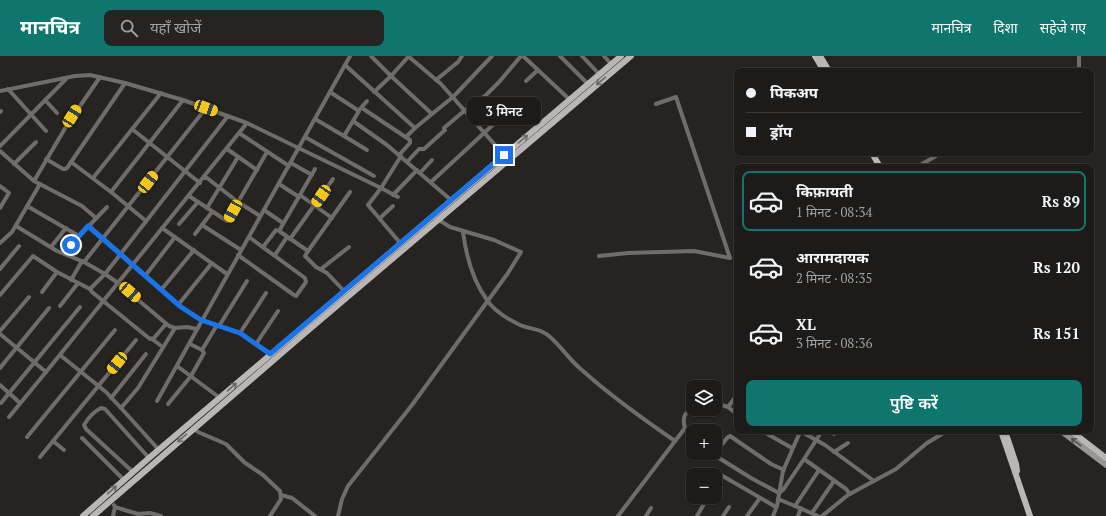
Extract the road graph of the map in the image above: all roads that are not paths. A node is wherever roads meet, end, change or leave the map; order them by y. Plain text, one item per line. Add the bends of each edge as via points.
1 (350, 56) edge
2 (371, 56) edge
3 (409, 56) edge
4 (462, 56) edge
5 (492, 56) edge
6 (522, 56) edge
7 (560, 56) edge
8 (582, 56) edge
9 (604, 56) edge
10 (621, 56) edge
11 (631, 56) edge
12 (815, 56) edge
13 (820, 56) edge
14 (1079, 56) edge
15 (611, 64) junction
16 (345, 65) junction
17 (822, 68) edge
18 (827, 68) edge
19 (1079, 68) edge
20 (538, 70) junction
21 (600, 74) junction
22 (390, 76) junction
23 (100, 77) junction
24 (66, 79) junction
25 (436, 80) junction
26 (526, 81) dead end
27 (125, 83) junction
28 (588, 84) junction
29 (8, 89) junction
30 (0, 91) edge
31 (330, 92) junction
32 (374, 92) junction
33 (161, 93) junction
34 (453, 97) junction
35 (522, 98) dead end
36 (45, 100) junction
37 (183, 100) junction
38 (569, 100) junction
39 (367, 101) dead end
40 (656, 104) dead end
41 (206, 108) junction
42 (360, 110) junction
43 (464, 110) junction
44 (57, 113) dead end
45 (432, 114) junction
46 (31, 115) junction
47 (228, 116) junction
48 (315, 119) junction
49 (353, 121) junction
50 (247, 123) junction
51 (415, 128) junction
52 (132, 129) junction
53 (46, 130) dead end
54 (239, 134) junction
55 (485, 134) junction
56 (344, 136) junction
57 (305, 137) junction
58 (406, 137) junction
59 (36, 142) dead end
60 (149, 143) junction
61 (0, 146) edge
62 (299, 148) junction
63 (227, 149) junction
64 (367, 150) dead end
65 (0, 151) edge
66 (267, 152) junction
67 (504, 155) junction
68 (400, 156) junction
69 (936, 156) edge
70 (168, 157) junction
71 (238, 157) junction
72 (46, 159) junction
73 (432, 160) dead end
74 (71, 162) junction
75 (407, 162) junction
76 (14, 164) junction
77 (290, 164) junction
78 (922, 164) edge
79 (315, 169) dead end
80 (256, 170) junction
81 (186, 171) junction
82 (418, 172) junction
83 (312, 175) junction
84 (374, 176) dead end
85 (92, 178) junction
86 (203, 178) junction
87 (333, 179) dead end
88 (34, 181) junction
89 (200, 182) junction
90 (431, 182) junction
91 (40, 184) junction
92 (279, 184) junction
93 (0, 186) edge
94 (220, 188) junction
95 (381, 188) junction
96 (110, 192) junction
97 (350, 192) dead end
98 (189, 196) junction
99 (299, 196) junction
100 (451, 200) junction
101 (198, 202) junction
102 (238, 202) junction
103 (28, 206) junction
104 (129, 206) junction
105 (314, 206) junction
106 (393, 206) dead end
107 (107, 207) dead end
108 (0, 208) edge
109 (207, 208) junction
110 (264, 210) junction
111 (212, 212) junction
112 (260, 216) junction
113 (96, 218) junction
114 (332, 218) junction
115 (380, 218) junction
116 (439, 220) junction
117 (146, 221) junction
118 (283, 223) junction
119 (179, 224) dead end
120 (202, 225) junction
121 (16, 226) junction
122 (88, 226) junction
123 (66, 228) junction
124 (162, 228) junction
125 (276, 230) dead end
126 (463, 232) junction
127 (195, 234) dead end
128 (79, 236) junction
129 (175, 237) junction
130 (249, 237) junction
131 (289, 238) junction
132 (102, 239) junction
133 (0, 243) edge
134 (401, 244) junction
135 (19, 246) dead end
136 (51, 247) junction
137 (263, 247) junction
138 (349, 247) dead end
139 (194, 250) junction
140 (308, 251) junction
141 (240, 252) junction
142 (63, 253) junction
143 (120, 255) junction
144 (275, 255) junction
145 (599, 256) dead end
146 (83, 261) junction
147 (212, 263) junction
148 (133, 265) junction
149 (0, 269) edge
150 (321, 269) junction
151 (57, 272) junction
152 (105, 274) junction
153 (227, 274) junction
154 (145, 276) junction
155 (71, 280) junction
156 (247, 281) dead end
157 (78, 283) junction
158 (118, 283) junction
159 (90, 289) junction
160 (161, 290) junction
161 (344, 291) junction
162 (42, 292) dead end
163 (266, 293) dead end
164 (0, 295) edge
165 (29, 297) dead end
166 (104, 300) junction
167 (487, 301) junction
168 (178, 305) junction
169 (60, 306) dead end
170 (80, 307) dead end
171 (49, 308) dead end
172 (278, 311) dead end
173 (201, 320) junction
174 (166, 324) junction
175 (218, 325) junction
176 (175, 328) junction
177 (197, 329) junction
178 (115, 330) dead end
179 (0, 331) edge
180 (240, 333) junction
181 (0, 334) edge
182 (152, 339) junction
183 (136, 340) dead end
184 (190, 344) junction
185 (256, 344) junction
186 (160, 345) dead end
187 (17, 348) junction
188 (202, 350) junction
189 (146, 354) dead end
190 (270, 354) junction
191 (60, 355) junction
192 (35, 363) junction
193 (177, 366) junction
194 (0, 368) edge
195 (81, 371) junction
196 (46, 372) junction
197 (191, 376) junction
198 (0, 385) edge
199 (99, 386) junction
200 (9, 393) junction
201 (111, 398) junction
202 (220, 398) junction
203 (734, 399) edge
204 (157, 401) dead end
205 (1, 403) dead end
206 (20, 403) junction
207 (168, 404) dead end
208 (722, 405) edge
209 (728, 407) junction
210 (121, 408) junction
211 (734, 412) edge
212 (686, 413) edge
213 (9, 417) dead end
214 (194, 428) junction
215 (685, 428) joint
216 (767, 434) edge
217 (799, 434) edge
218 (805, 434) edge
219 (820, 434) edge
220 (942, 434) edge
221 (1002, 434) edge
222 (1006, 434) edge
223 (1066, 434) edge
224 (1074, 434) edge
225 (27, 437) dead end
226 (82, 438) dead end
227 (816, 440) junction
228 (53, 441) junction
229 (676, 441) junction
230 (848, 443) dead end
231 (722, 444) edge
232 (792, 448) junction
233 (64, 450) dead end
234 (159, 450) junction
235 (1092, 451) junction
236 (834, 452) junction
237 (40, 457) dead end
238 (148, 458) junction
239 (1106, 458) edge
240 (804, 459) junction
241 (722, 460) edge
242 (1106, 465) edge
243 (784, 470) junction
244 (819, 470) junction
245 (133, 472) junction
246 (722, 476) edge
247 (1017, 477) junction
248 (124, 480) junction
249 (834, 481) junction
250 (874, 481) junction
251 (779, 493) junction
252 (850, 494) junction
253 (282, 495) junction
254 (760, 498) junction
255 (778, 499) junction
256 (111, 500) junction
257 (704, 504) edge
258 (795, 506) junction
259 (115, 507) junction
260 (729, 507) dead end
261 (776, 507) junction
262 (651, 508) dead end
263 (801, 508) junction
264 (812, 513) junction
265 (823, 515) edge
266 (83, 516) edge
267 (93, 516) edge
268 (113, 516) edge
269 (161, 516) edge
270 (270, 516) edge
271 (315, 516) edge
272 (338, 516) edge
273 (618, 516) edge
274 (646, 516) edge
275 (697, 516) edge
276 (723, 516) edge
277 (747, 516) edge
278 (773, 516) edge
279 (798, 516) edge
280 (818, 516) edge
281 (1030, 516) edge

1 - 16 street
2 - 22 street
3 - 22 street
3 - 25 street
4 - 25 street
5 - 34 street
6 - 20 street
6 - 43 street via 486,95
7 - 28 street
8 - 21 street
9 - 15 street
10 - 15 main road
11 -> 116 main road
12 - 17 main road
13 - 18 main road
14 - 19 street
15 - 21 main road
16 - 31 street
16 - 32 street
20 - 26 street
20 - 38 street
21 - 28 main road
22 - 32 street
22 - 45 street
23 - 24 street via 84,75
23 - 27 street
23 - 72 street
24 - 29 street
24 - 36 street
25 - 34 street
27 - 33 street
27 - 74 street
28 - 38 main road
29 - 30 street
29 - 46 street
31 - 42 street
31 - 48 street
32 - 51 street
33 - 37 street
33 - 52 street
34 - 43 street
34 - 45 street
35 - 55 street
36 - 44 street
36 - 46 street
37 - 41 street
37 - 60 street
67 -> 38 main road
39 - 42 street
40 - 145 street via 676,97 730,258 694,251
41 - 47 street
41 - 70 street
42 - 49 street
42 - 58 street
43 - 55 street
43 - 75 street
45 - 51 street
46 - 53 street
46 - 61 street
47 - 50 street
47 - 81 street
48 - 56 street
48 - 57 street
49 - 56 street
49 - 68 street
50 - 54 street
50 - 62 street
51 - 58 street
52 - 60 street
52 - 85 street
54 - 63 street
54 - 66 street
55 - 67 street
55 - 90 street
56 - 64 street
57 - 62 street
57 - 84 street
58 - 68 street via 410,143
59 - 76 street
60 - 70 street
60 - 96 street
62 - 77 street
62 - 95 street
63 - 71 street
63 - 86 street
65 - 76 street
66 - 77 street
66 - 80 street
67 - 100 main road
68 - 75 street
68 - 95 street
69 - 78 street
70 - 81 street
70 - 104 street
71 - 80 street
71 - 94 street
72 - 74 street via 65,169
72 - 88 street
73 - 82 street
74 - 85 street
75 - 82 street
76 - 88 street
77 - 83 street
77 - 92 street
79 - 83 street
80 - 102 street
81 - 89 street
81 - 117 street
82 - 90 street
82 - 95 street via 396,196
83 - 99 street
85 - 96 street
86 - 89 street
86 - 94 street via 207,178
87 - 105 street
88 - 91 street
89 - 98 street
90 - 100 street
91 - 103 street
91 - 113 street via 82,206
92 - 99 street
92 - 110 street
93 - 108 street via 9,193
94 - 102 street
94 - 109 street
95 - 115 street via 368,205
96 - 104 street
97 - 114 street
98 - 101 street
98 - 124 street
99 - 105 street
99 - 118 street
100 - 134 main road
101 - 109 street
101 - 119 street
102 - 111 street via 227,222
102 - 112 street
103 - 121 street
103 - 123 street
104 - 117 street
104 - 132 street
105 - 114 street
105 - 131 street
106 - 115 street
107 - 113 street
109 - 111 street
110 - 112 street
110 - 118 street
111 - 120 street
112 - 130 street
113 - 122 street
114 - 140 street
115 - 134 street
116 - 126 street
116 - 214 main road
117 - 143 street
118 - 131 street via 279,230
120 - 127 street
120 - 141 street
121 - 133 street
121 - 136 street
122 - 128 street
122 - 132 street
123 - 128 street
123 - 136 street
124 - 129 street
124 - 148 street
125 - 137 street
126 - 167 street via 473,272
126 - 167 street via 494,240 521,252
128 - 142 street
129 - 139 street
129 - 154 street
130 - 137 street
130 - 141 street
131 - 140 street
131 - 144 street
132 - 143 street
132 - 146 street
134 - 161 main road
135 - 149 street
136 - 142 street
137 - 144 street
138 - 150 street
139 - 147 street
139 - 160 street
140 - 150 street via 305,256
141 - 144 street via 296,296 306,280
141 - 153 street
142 - 146 street
143 - 148 street
143 - 152 street
146 - 152 street
146 - 155 street
147 - 153 street
147 - 168 street
148 - 154 street
148 - 158 street
150 - 161 street
151 - 155 street
151 - 162 street
151 - 164 street via 34,256
152 - 158 street
152 - 159 street
153 - 173 street
154 - 160 street
155 - 157 street
156 - 175 street
157 - 159 street
157 - 169 street
158 - 166 street
158 - 174 street
159 - 166 street
160 - 168 street
161 - 190 main road
163 - 180 street
165 - 179 street
166 - 182 street
166 - 191 street
167 - 229 street via 513,322 548,335 582,371 619,402
167 - 272 street via 412,405 348,486
168 - 173 street
170 - 192 street
171 - 187 street
172 - 185 street
173 - 175 street
173 - 177 street
174 - 176 street
174 - 182 street
175 - 180 street
175 - 188 street
176 - 177 street via 182,326
176 - 210 street via 138,388
177 - 184 street
178 - 195 street
180 - 185 street
181 - 187 street
182 - 186 street
183 - 199 street
184 - 188 street
184 - 193 street
185 - 190 street
187 - 192 street
187 - 194 street
188 - 197 street via 204,353
189 - 201 street
202 -> 190 main road
191 - 195 street
191 - 196 street
192 - 196 street
192 - 200 street
193 - 197 street
193 - 204 street
195 - 199 street
195 - 225 street
196 - 206 street
197 - 202 street
197 - 207 street
198 - 200 street
199 - 201 street
199 - 228 street
200 - 205 street
200 - 206 street
201 - 210 street
202 - 234 main road
203 - 209 street
206 - 213 street
208 - 209 street
209 - 211 street
210 - 234 street
212 - 215 street via 682,422
214 - 253 street via 226,444 244,462 270,481
214 -> 256 main road
215 - 229 street
216 - 232 street
217 - 232 street
218 - 227 street
219 - 227 street
220 - 250 street
221 - 247 main road
222 - 247 main road via 1016,464
235 -> 223 main road
224 - 235 main road
226 - 248 street
227 - 236 street
227 - 240 street
228 - 233 street
228 - 237 street
229 - 273 street
230 - 236 street
231 - 243 street via 730,436
232 - 243 street
234 - 238 main road
235 - 239 main road
235 - 242 main road
236 - 250 street
238 - 245 main road
238 - 245 street via 105,409 101,408 86,421 86,429
240 - 244 street
240 - 251 street
241 - 251 street
243 - 251 street
244 - 249 street
244 - 258 street
245 - 248 main road
246 - 254 street
247 - 281 main road
266 -> 248 main road
249 - 252 street
249 - 264 street
250 - 252 street
251 - 255 street
252 - 265 street
253 - 270 street
253 - 271 street via 292,498
254 - 261 street
254 - 277 street
255 - 258 street
255 - 261 street
256 - 259 street
256 - 267 main road
257 - 275 street
258 - 263 street
259 - 268 street
259 - 269 street via 138,514 150,513
260 - 276 street
261 - 278 street
262 - 274 street
263 - 264 street
263 - 279 street
264 - 280 street

